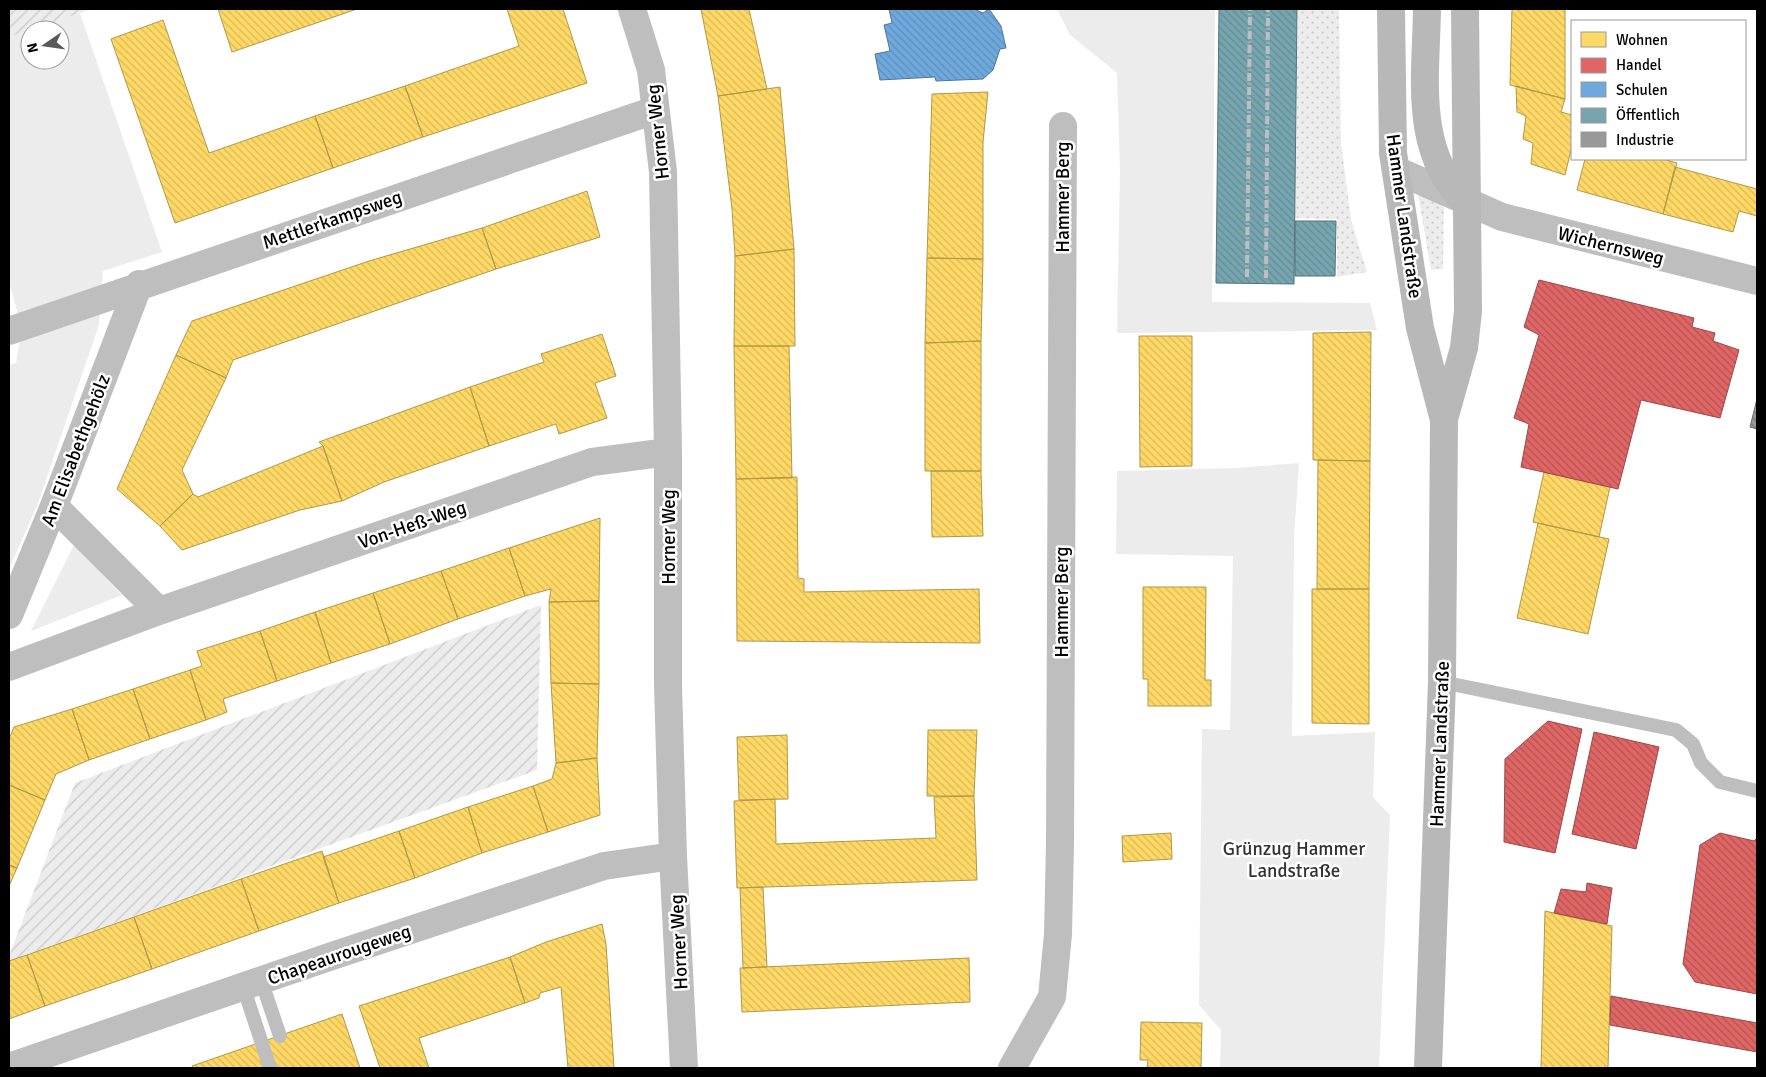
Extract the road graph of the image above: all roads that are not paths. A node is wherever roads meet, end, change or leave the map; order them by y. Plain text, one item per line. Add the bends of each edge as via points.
1 (632, 9) edge
2 (1391, 9) edge
3 (1427, 9) edge
4 (1464, 9) edge
5 (655, 110) junction
6 (1063, 126) dead end
7 (1396, 170) junction
8 (1466, 203) junction
9 (1757, 281) edge
10 (140, 284) junction
11 (9, 331) edge
12 (1444, 420) junction
13 (668, 452) junction
14 (54, 506) junction
15 (159, 611) junction
16 (9, 615) edge
17 (9, 666) edge
18 (1442, 682) junction
19 (1757, 791) edge
20 (673, 856) junction
21 (252, 983) junction
22 (280, 1036) dead end
23 (9, 1067) edge
24 (270, 1068) edge
25 (684, 1068) edge
26 (1012, 1068) edge
27 (1428, 1068) edge

1 - 5 street, Horner Weg via 651,70
2 - 7 main road, Hammer Landstraße
3 - 8 main road via 1428,136 1443,176
4 - 8 main road, Hammer Landstraße
5 - 10 street, Mettlerkampsweg
5 - 13 street, Horner Weg via 663,172
6 - 26 street, Hammer Berg via 1058,934 1052,997
7 - 8 street, Wichernsweg
7 - 12 main road, Hammer Landstraße via 1420,328
8 - 9 street, Wichernsweg via 1502,217
8 - 12 main road, Hammer Landstraße via 1468,311 1464,348
10 - 11 street, Mettlerkampsweg
10 - 14 street, Am Elisabethgehölz
12 - 18 main road, Hammer Landstraße
13 - 15 street, Von-Heß-Weg via 592,462
13 - 20 street, Horner Weg via 668,685
14 - 15 street
14 - 16 street, Am Elisabethgehölz
15 - 17 street, Von-Heß-Weg
18 - 19 lane via 1676,730 1693,744 1701,763 1720,782
18 - 27 main road, Hammer Landstraße
20 - 21 street, Chapeaurougeweg via 604,866
20 - 25 street, Horner Weg
21 - 22 lane
21 - 23 street, Chapeaurougeweg
21 - 24 lane via 255,1022

